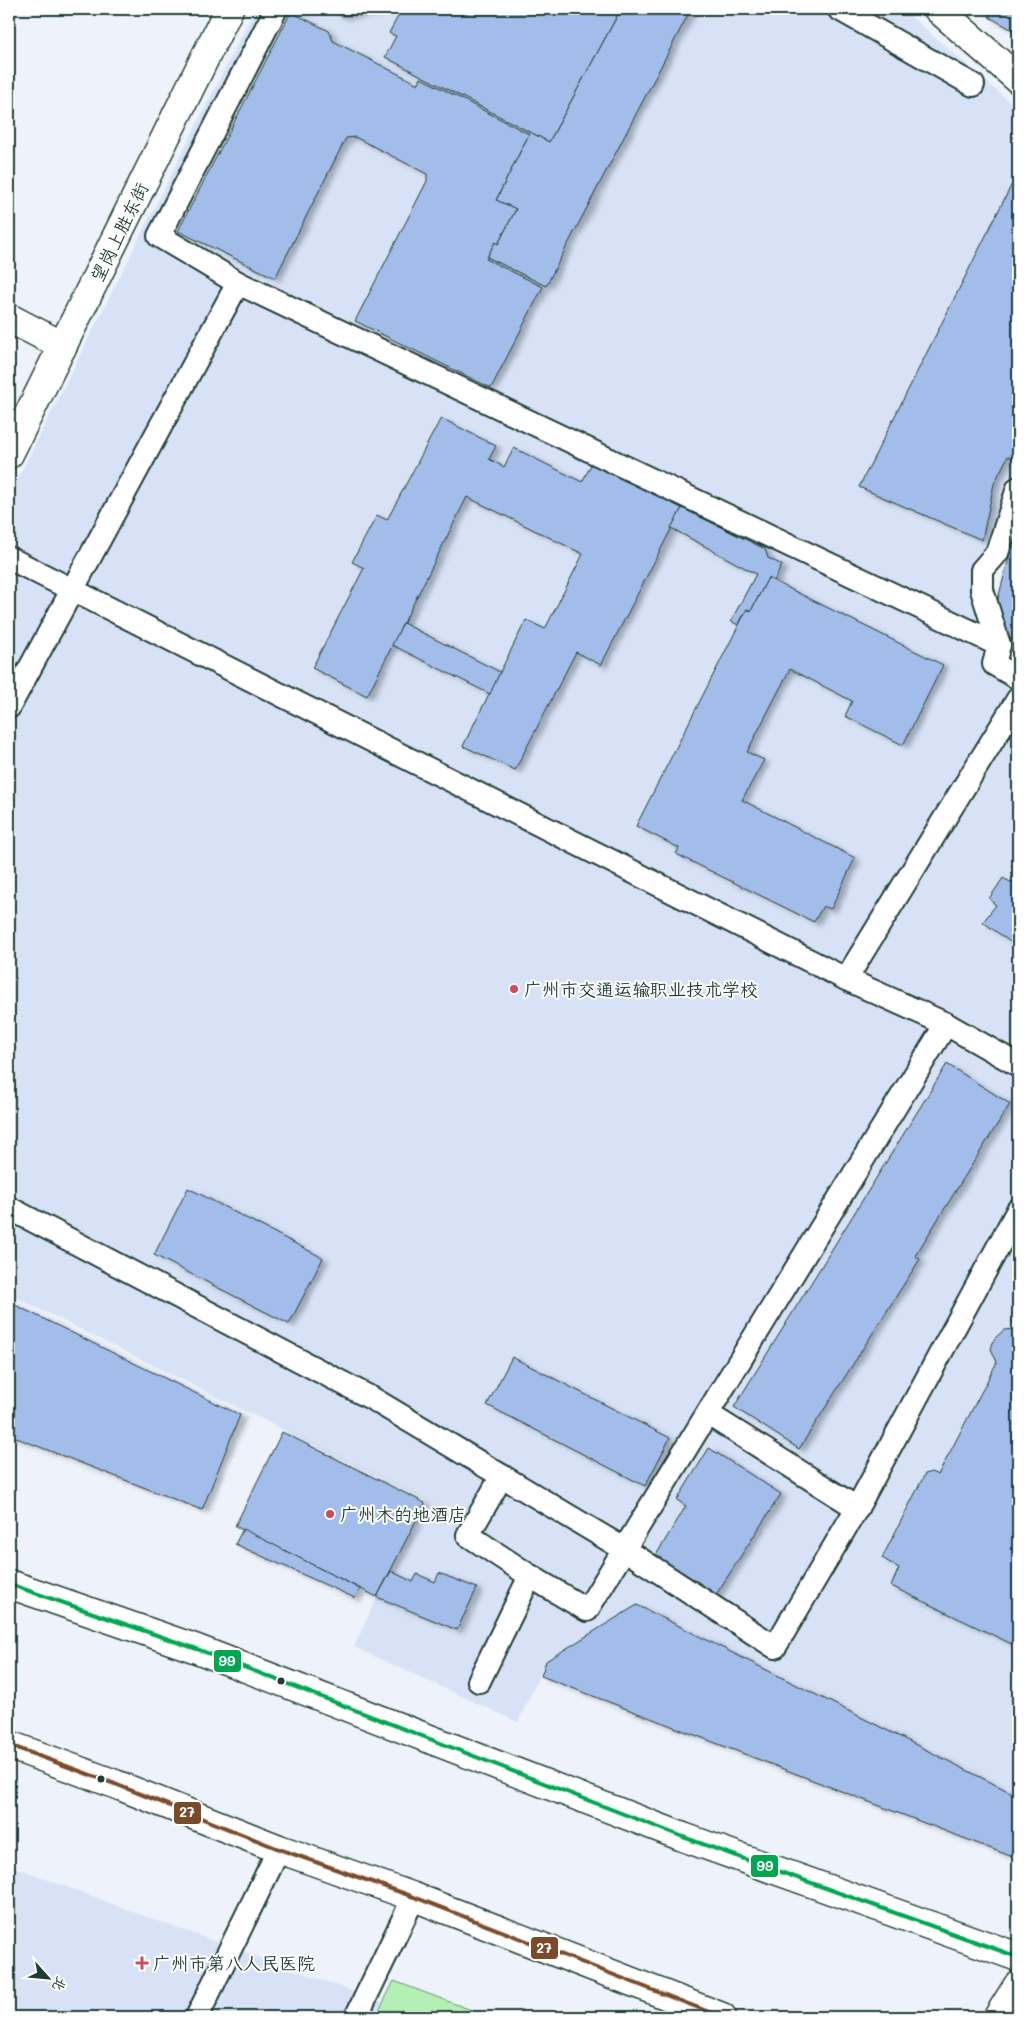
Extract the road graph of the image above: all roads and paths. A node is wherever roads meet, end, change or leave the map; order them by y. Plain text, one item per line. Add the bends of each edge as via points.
1 (229, 9) edge
2 (276, 9) edge
3 (838, 9) edge
4 (938, 9) edge
5 (1018, 79) edge
6 (973, 85) dead end
7 (238, 283) junction
8 (9, 318) edge
9 (63, 346) junction
10 (9, 454) edge
11 (1018, 488) edge
12 (9, 558) edge
13 (72, 589) junction
14 (999, 645) junction
15 (1018, 678) edge
16 (1018, 699) edge
17 (9, 707) edge
18 (846, 979) junction
19 (946, 1024) junction
20 (1018, 1065) edge
21 (9, 1208) edge
22 (1018, 1210) edge
23 (708, 1414) junction
24 (502, 1476) junction
25 (857, 1508) junction
26 (624, 1549) junction
27 (530, 1576) junction
28 (9, 1584) edge
29 (479, 1681) dead end
30 (9, 1744) edge
31 (279, 1849) junction
32 (414, 1897) junction
33 (1018, 1957) edge
34 (1018, 1985) edge
35 (197, 2017) edge
36 (356, 2017) edge
37 (722, 2017) edge
38 (998, 2017) edge

1 - 9 street, 望岗上胜东街
2 - 7 lane via 159,236
3 - 6 lane
4 - 5 street
7 - 13 lane
7 - 14 lane
8 - 9 street
9 - 10 street, 望岗上胜东街
11 - 14 lane via 997,553 982,570 982,590
12 - 13 lane
13 - 17 lane
13 - 18 lane
14 - 15 lane via 994,664
16 - 18 lane
18 - 19 lane
19 - 20 lane
19 - 23 lane
21 - 24 lane via 373,1399
22 - 25 lane
23 - 25 lane
23 - 26 lane
24 - 26 lane
24 - 27 lane via 468,1535
25 - 26 lane via 775,1647
26 - 27 lane via 587,1610
27 - 29 lane
28 - 33 street via 197,1649 683,1837
30 - 31 street
31 - 32 street
31 - 35 lane
32 - 36 lane
32 - 37 street
34 - 38 street

